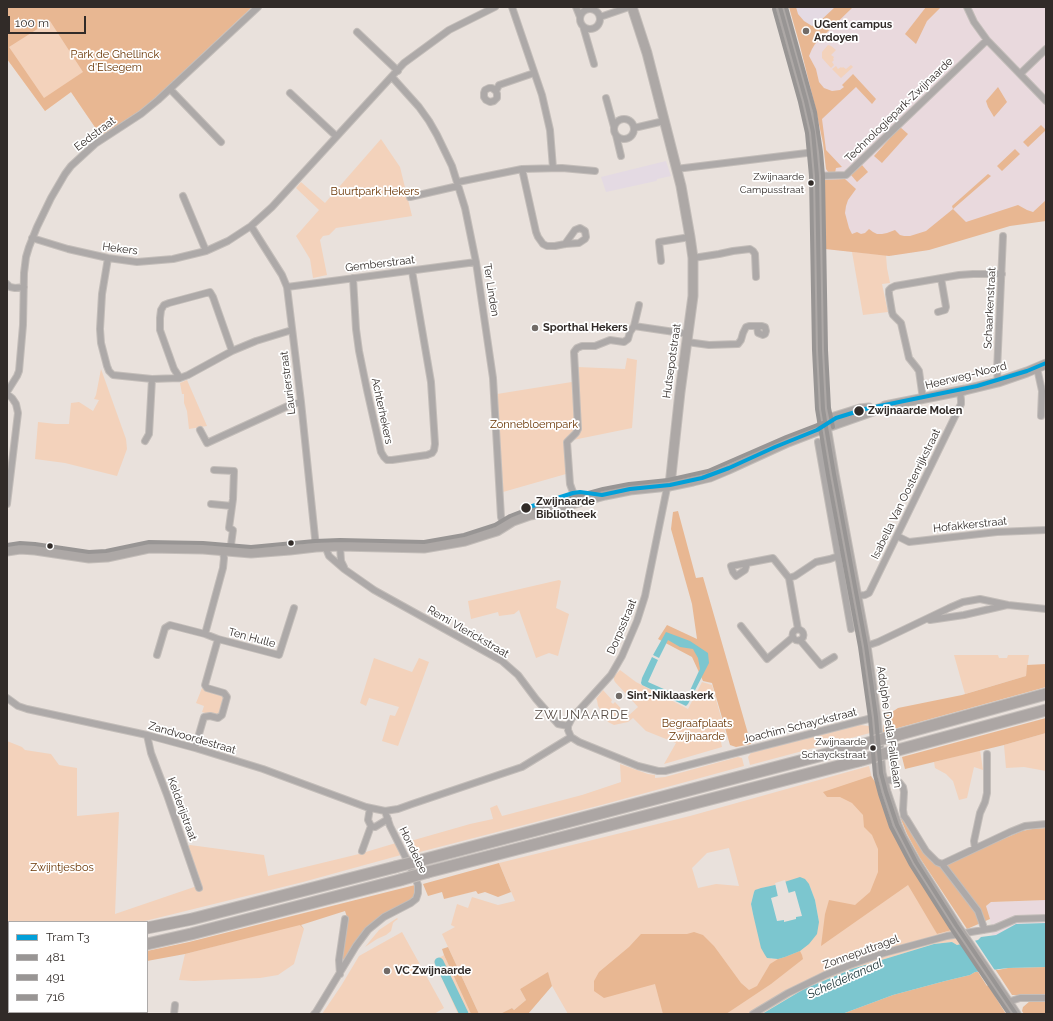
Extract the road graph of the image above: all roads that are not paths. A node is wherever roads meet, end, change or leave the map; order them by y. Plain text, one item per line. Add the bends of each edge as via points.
1 (258, 7) edge
2 (495, 7) edge
3 (512, 7) edge
4 (576, 7) edge
5 (629, 7) edge
6 (632, 7) edge
7 (780, 7) edge
8 (968, 7) edge
9 (580, 17) junction
10 (600, 17) junction
11 (583, 26) junction
12 (357, 32) dead end
13 (986, 40) junction
14 (1046, 49) edge
15 (594, 64) dead end
16 (398, 71) junction
17 (534, 74) junction
18 (1020, 74) junction
19 (392, 77) junction
20 (170, 89) junction
21 (496, 90) dead end
22 (290, 93) dead end
23 (606, 98) dead end
24 (1046, 101) edge
25 (664, 121) junction
26 (614, 127) junction
27 (634, 128) junction
28 (616, 135) junction
29 (336, 136) junction
30 (222, 142) dead end
31 (815, 152) junction
32 (621, 156) dead end
33 (553, 168) junction
34 (522, 169) junction
35 (676, 169) junction
36 (595, 171) dead end
37 (817, 176) junction
38 (458, 184) junction
39 (183, 196) dead end
40 (410, 197) dead end
41 (251, 226) junction
42 (1003, 236) dead end
43 (32, 238) junction
44 (690, 238) junction
45 (565, 244) dead end
46 (206, 251) junction
47 (108, 258) junction
48 (693, 258) junction
49 (661, 261) dead end
50 (476, 262) junction
51 (412, 271) junction
52 (1002, 274) junction
53 (756, 277) dead end
54 (353, 278) junction
55 (941, 278) junction
56 (7, 284) edge
57 (24, 287) junction
58 (287, 287) junction
59 (639, 305) dead end
60 (938, 312) dead end
61 (634, 326) junction
62 (757, 326) dead end
63 (292, 330) junction
64 (688, 338) junction
65 (232, 350) junction
66 (1046, 364) edge
67 (1037, 368) junction
68 (180, 378) junction
69 (152, 379) junction
70 (998, 382) junction
71 (960, 391) junction
72 (7, 393) edge
73 (923, 399) junction
74 (301, 402) junction
75 (1041, 416) dead end
76 (823, 426) junction
77 (200, 430) dead end
78 (145, 441) dead end
79 (818, 442) dead end
80 (830, 453) junction
81 (820, 456) junction
82 (214, 470) dead end
83 (668, 486) junction
84 (838, 497) junction
85 (828, 500) junction
86 (577, 503) junction
87 (7, 504) edge
88 (211, 504) dead end
89 (232, 506) junction
90 (504, 526) junction
91 (1046, 530) edge
92 (897, 536) junction
93 (325, 546) junction
94 (340, 546) junction
95 (316, 547) junction
96 (7, 551) edge
97 (227, 552) junction
98 (849, 552) junction
99 (838, 556) junction
100 (747, 563) dead end
101 (344, 569) junction
102 (789, 578) junction
103 (857, 596) junction
104 (1008, 605) junction
105 (294, 608) dead end
106 (1046, 609) edge
107 (922, 622) junction
108 (741, 626) dead end
109 (798, 629) junction
110 (851, 629) dead end
111 (205, 634) junction
112 (793, 637) junction
113 (218, 639) junction
114 (800, 640) junction
115 (866, 646) junction
116 (156, 655) dead end
117 (834, 657) dead end
118 (1046, 694) edge
119 (7, 698) edge
120 (1046, 710) edge
121 (876, 717) junction
122 (568, 726) junction
123 (147, 735) junction
124 (571, 737) junction
125 (195, 748) junction
126 (987, 754) dead end
127 (883, 781) junction
128 (370, 808) junction
129 (385, 810) junction
130 (388, 819) junction
131 (1046, 824) edge
132 (371, 826) junction
133 (975, 848) junction
134 (362, 850) dead end
135 (942, 864) junction
136 (199, 888) dead end
137 (1046, 918) edge
138 (345, 919) dead end
139 (148, 928) edge
140 (984, 930) junction
141 (148, 944) edge
142 (340, 974) junction
143 (1046, 998) edge
144 (1008, 1002) junction
145 (176, 1006) dead end
146 (174, 1014) edge
147 (314, 1014) edge
148 (752, 1014) edge
149 (1016, 1014) edge

1 - 20 street, Eedstraat
2 - 16 street, Hekers via 449,30
3 - 17 street
4 - 9 street
5 - 10 street
6 - 25 street, Hutsepotstraat via 647,53
7 - 31 street, Adolphe Della Faillelaan via 809,114
8 - 13 street
9 - 10 street via 585,10 590,9
9 - 11 street
10 - 11 street via 596,27 589,29
11 - 15 street
12 - 16 street
13 - 18 street
13 - 37 street, Technologiepark-Zwijnaarde via 846,175
14 - 18 street
16 - 19 street, Hekers
17 - 21 street via 499,85
17 - 33 street via 550,130
18 - 24 street
19 - 29 street, Hekers
19 - 38 street, Ter Linden via 429,121 452,166
20 - 30 street
20 - 43 street, Eedstraat via 141,114 95,144 71,166 51,198
22 - 29 street
23 - 26 street
25 - 27 street
25 - 35 street, Hutsepotstraat
26 - 27 street via 625,120
26 - 28 street
27 - 28 street via 631,136 626,139 620,139
28 - 32 street
29 - 41 street, Hekers via 272,208
31 - 35 street
31 - 37 street, Adolphe Della Faillelaan
33 - 34 street
33 - 36 street
34 - 38 street
34 - 45 street via 538,237 547,246
35 - 44 street, Hutsepotstraat
37 - 76 street, Adolphe Della Faillelaan
38 - 40 street
38 - 50 street, Ter Linden
39 - 46 street
41 - 46 street, Hekers
41 - 58 street, Laurierstraat
42 - 52 street, Schaarkenstraat
43 - 47 street, Hekers
43 - 57 street, Eedstraat via 26,257
44 - 48 street, Hutsepotstraat
44 - 49 street via 659,242
46 - 47 street, Hekers via 173,259 137,262
47 - 69 street via 100,329 107,366 113,375
48 - 53 street via 750,249 755,254
48 - 64 street, Hutsepotstraat via 693,296
50 - 51 street, Gemberstraat
50 - 90 street, Ter Linden via 493,378 501,517
51 - 54 street, Gemberstraat
51 - 54 street, Achterhekers via 431,382 435,444 432,453 427,455 392,460 387,460 381,452 365,382 356,330
52 - 55 street
52 - 70 street, Schaarkenstraat
54 - 58 street, Gemberstraat
55 - 60 street via 946,307 945,310
55 - 73 street via 894,286 888,294 893,315 901,323 909,358 919,371
56 - 57 street via 14,288
57 - 72 street, Eedstraat via 19,371
58 - 63 street, Laurierstraat
59 - 61 street
61 - 64 street
61 - 86 street via 624,342 610,340 595,346 582,346 574,352 578,428 567,442 570,484
62 - 64 street via 746,327 738,344 709,345
63 - 65 street
63 - 74 street, Laurierstraat
64 - 83 street, Hutsepotstraat
65 - 68 street
65 - 68 street via 210,292 164,305 160,330 174,370
66 - 67 street, Heerweg-Noord
67 - 70 street, Heerweg-Noord
67 - 75 street via 1042,391
68 - 69 street
69 - 78 street via 149,434
70 - 71 street, Heerweg-Noord
71 - 73 street, Heerweg-Noord
71 - 92 street, Isabella Van Oostenrijkstraat via 961,404
72 - 87 street, Eedstraat via 16,404 18,413
73 - 76 street, Heerweg-Noord via 860,409
74 - 77 street via 207,444
74 - 95 street, Laurierstraat
76 - 80 street, Adolphe Della Faillelaan
76 - 83 street, Heerweg-Noord via 720,473
79 - 81 street
80 - 81 street
80 - 84 street, Adolphe Della Faillelaan
81 - 85 street
82 - 89 street via 234,471
83 - 86 street, Heerweg-Noord via 625,491
83 - 122 street, Dorpsstraat via 644,601 637,621 611,675 572,718
84 - 85 street
84 - 98 street, Adolphe Della Faillelaan
85 - 99 street
86 - 90 street, Heerweg-Noord via 550,512 530,515
88 - 89 street
89 - 97 street via 229,528 233,530
90 - 94 street, Heerweg-Noord via 465,541 424,548
91 - 92 street, Hofakkerstraat via 997,532 909,542
92 - 103 street, Isabella Van Oostenrijkstraat via 868,593
93 - 94 street, Heerweg-Noord
93 - 95 street, Heerweg-Noord
93 - 101 street, Remi Vlerickstraat via 329,556
94 - 101 street
95 - 97 street, Heerweg-Noord via 251,553
96 - 97 street, Heerweg-Noord via 34,550 89,558 149,548
97 - 111 street
98 - 99 street
98 - 103 street, Adolphe Della Faillelaan
99 - 102 street via 816,562
99 - 110 street
100 - 102 street via 773,558
101 - 122 street, Remi Vlerickstraat via 374,590 502,661 518,675 558,724
102 - 109 street
103 - 115 street, Adolphe Della Faillelaan
104 - 106 street
104 - 107 street
104 - 107 street via 980,599 963,602
105 - 113 street, Ten Hulle via 279,656
107 - 115 street
108 - 112 street via 767,659
109 - 112 street via 793,632
109 - 114 street via 804,634
111 - 113 street
111 - 116 street via 170,625 165,628
112 - 114 street
113 - 125 street, Ten Hulle via 205,685 224,693 227,697 222,715 218,718 204,717
114 - 117 street via 821,665
115 - 121 street, Adolphe Della Faillelaan
118 - 139 highway, bridge via 760,772 192,919
119 - 123 street, Zandvoordestraat via 27,709
120 - 141 highway, bridge
121 - 124 street, Joachim Schayckstraat via 665,771 638,766
121 - 127 street, Adolphe Della Faillelaan
122 - 124 street
123 - 125 street, Zandvoordestraat
123 - 136 street, Kelderijstraat via 151,753
124 - 129 street, Zandvoordestraat via 522,767 398,809
125 - 128 street, Zandvoordestraat via 263,769
126 - 133 street via 987,793 980,813
127 - 135 street via 899,782 903,787 904,816 926,851
127 - 144 street, Adolphe Della Faillelaan, bridge via 897,825 908,848
128 - 129 street, Zandvoordestraat
128 - 132 street via 368,820
129 - 130 street, Hondelee
130 - 132 street, Hondelee via 376,827
130 - 142 street, Hondelee via 418,885 418,893 411,903 384,917 368,930
131 - 133 street via 1021,828
132 - 134 street
133 - 135 street
135 - 140 street via 978,911
137 - 140 street, Zonneputtragel via 1016,919
138 - 142 street via 339,960
140 - 148 street, Zonneputtragel via 931,940 856,963 802,986
142 - 147 street, Hondelee
143 - 144 street via 1020,998
144 - 149 street, Adolphe Della Faillelaan
145 - 146 street

